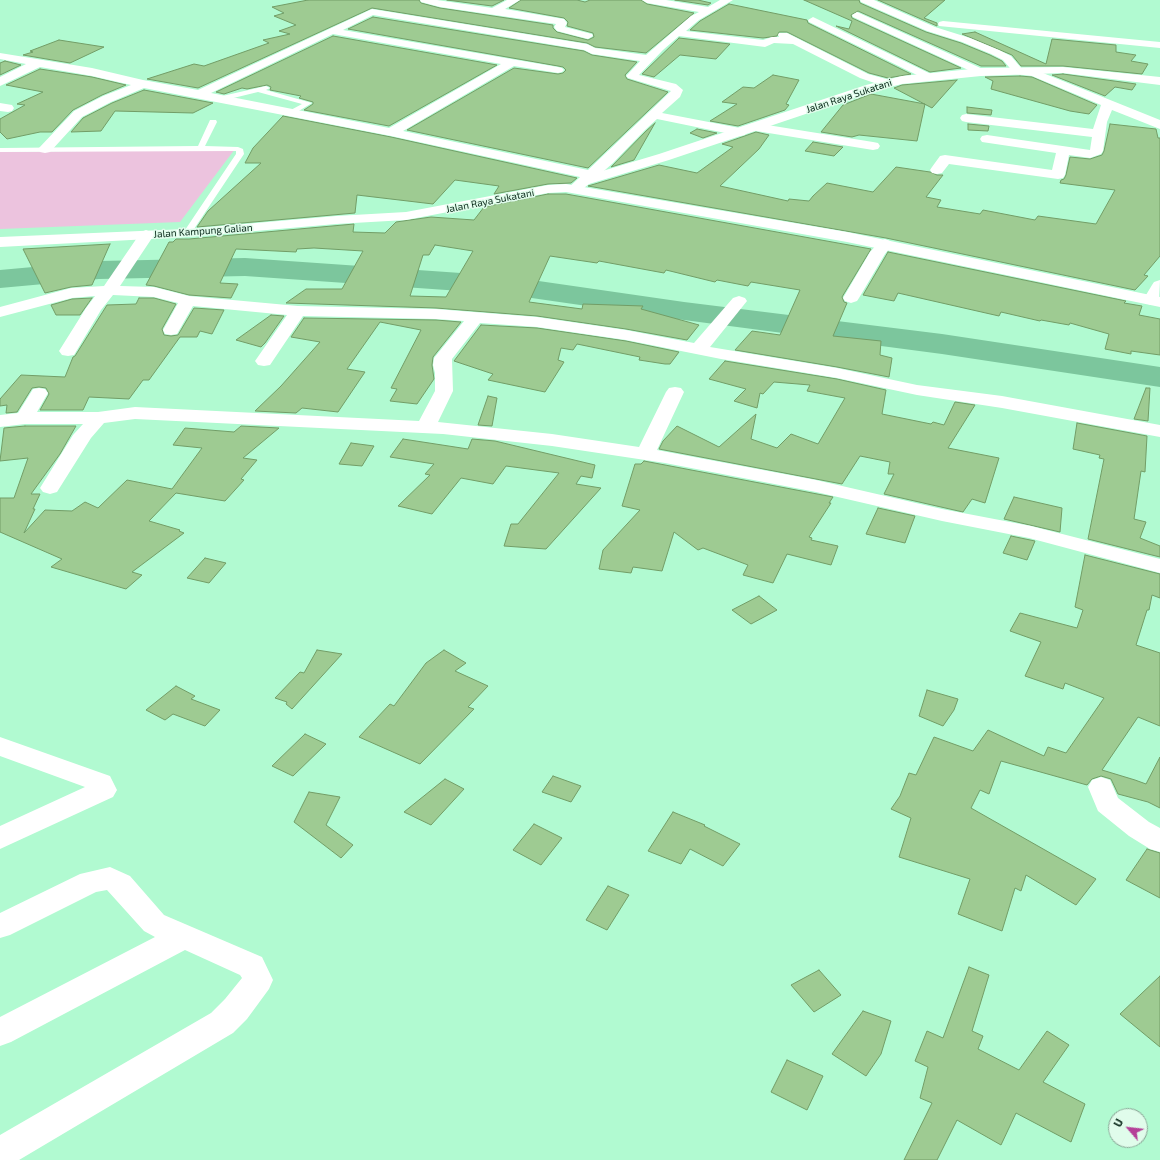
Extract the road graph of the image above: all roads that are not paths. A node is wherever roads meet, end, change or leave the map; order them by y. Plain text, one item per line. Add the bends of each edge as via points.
1 (515, 0) edge
2 (647, 0) edge
3 (728, 0) edge
4 (865, 0) edge
5 (422, 1) edge
6 (400, 5) dead end
7 (708, 10) junction
8 (494, 11) junction
9 (380, 13) junction
10 (857, 14) dead end
11 (525, 15) junction
12 (813, 20) dead end
13 (910, 20) junction
14 (509, 22) dead end
15 (888, 29) junction
16 (332, 30) junction
17 (678, 33) junction
18 (783, 35) dead end
19 (845, 35) junction
20 (602, 38) dead end
21 (830, 38) dead end
22 (814, 41) dead end
23 (797, 42) junction
24 (1160, 45) edge
25 (645, 46) dead end
26 (659, 48) junction
27 (1143, 48) dead end
28 (1160, 50) edge
29 (0, 56) edge
30 (648, 59) junction
31 (512, 62) junction
32 (964, 63) junction
33 (38, 64) junction
34 (558, 70) dead end
35 (981, 72) junction
36 (1019, 72) junction
37 (922, 74) junction
38 (1160, 81) edge
39 (0, 82) edge
40 (886, 83) junction
41 (143, 84) junction
42 (272, 87) dead end
43 (258, 90) junction
44 (199, 94) junction
45 (221, 99) junction
46 (1108, 103) junction
47 (292, 113) junction
48 (655, 115) junction
49 (966, 118) dead end
50 (213, 122) dead end
51 (1160, 125) edge
52 (755, 128) junction
53 (391, 132) junction
54 (740, 132) junction
55 (1099, 134) junction
56 (987, 140) dead end
57 (873, 146) dead end
58 (45, 149) junction
59 (200, 149) junction
60 (0, 150) edge
61 (1063, 150) junction
62 (937, 170) dead end
63 (583, 181) junction
64 (406, 216) joint
65 (187, 233) junction
66 (142, 241) junction
67 (0, 242) edge
68 (885, 244) junction
69 (114, 284) junction
70 (1160, 284) edge
71 (851, 298) dead end
72 (188, 301) junction
73 (1156, 301) edge
74 (734, 307) dead end
75 (298, 311) junction
76 (0, 312) edge
77 (476, 317) junction
78 (171, 330) dead end
79 (699, 349) junction
80 (68, 351) dead end
81 (264, 361) dead end
82 (675, 392) dead end
83 (39, 393) dead end
84 (25, 418) junction
85 (98, 418) junction
86 (0, 421) edge
87 (426, 427) junction
88 (1160, 431) edge
89 (645, 454) junction
90 (50, 488) dead end
91 (1160, 566) edge
92 (0, 746) edge
93 (1101, 787) dead end
94 (0, 838) edge
95 (1160, 841) edge
96 (0, 926) edge
97 (184, 936) junction
98 (0, 1032) edge
99 (0, 1153) edge

1 - 8 street
2 - 7 street
3 - 7 street
4 - 13 street
5 - 8 street
6 - 9 street
7 - 17 street
8 - 11 street
9 - 16 street via 370,13
9 - 30 street
10 - 15 street
11 - 14 street
11 - 20 street via 560,21 561,29
12 - 19 street
13 - 24 street
13 - 36 street via 995,52 1007,58
15 - 19 street
15 - 32 street
16 - 31 street
16 - 44 street
17 - 23 street via 765,44 772,40
17 - 26 street
18 - 23 street
19 - 21 street
19 - 37 street
22 - 23 street
23 - 40 street via 864,76
25 - 26 street
26 - 30 street
27 - 28 street
29 - 33 street
30 - 48 street via 632,76 677,90
31 - 34 street
31 - 53 street
32 - 35 street
32 - 37 street
33 - 39 street
33 - 41 street via 92,72
35 - 36 street, Jalan Raya Sukatani
35 - 37 street, Jalan Raya Sukatani
36 - 38 street, Jalan Raya Sukatani via 1063,70
36 - 46 street via 1034,73
37 - 40 street, Jalan Raya Sukatani
40 - 52 street, Jalan Raya Sukatani
41 - 44 street
41 - 58 street via 78,114
42 - 43 lane
43 - 45 lane
43 - 47 lane via 308,103
44 - 45 street
45 - 47 street
46 - 51 street
46 - 55 street
47 - 53 street
48 - 54 street
48 - 63 street
49 - 55 street
50 - 59 lane
52 - 54 street, Jalan Raya Sukatani
52 - 57 street
53 - 63 street
54 - 63 street, Jalan Raya Sukatani
55 - 61 street via 1094,153
56 - 61 street
58 - 59 lane
58 - 60 lane
59 - 65 lane via 224,148 240,151 240,154
61 - 62 street via 1057,180 946,159
63 - 64 street, Jalan Raya Sukatani
63 - 68 street, Jalan Raya Sukatani
64 - 65 street, Jalan Kampung Galian
65 - 66 street, Jalan Kampung Galian
66 - 67 street, Jalan Kampung Galian
66 - 69 street
68 - 71 street
68 - 73 street, Jalan Raya Sukatani
69 - 72 street
69 - 76 street
69 - 80 street via 94,308
70 - 73 street
72 - 75 street
72 - 78 street
74 - 79 street
75 - 77 street
75 - 81 street
77 - 79 street via 587,328
77 - 87 street via 443,358 444,391
79 - 88 street via 917,390 1002,402
82 - 89 street
83 - 84 street
84 - 85 street
84 - 86 street
85 - 87 street via 135,413
85 - 90 street via 83,435
87 - 89 street via 552,440
89 - 91 street via 816,486 1031,532
92 - 94 street via 101,784 104,790
93 - 95 street via 1107,804 1139,830
96 - 97 street via 90,882 110,878 120,884 154,923
97 - 98 street
97 - 99 street via 251,966 258,980 236,1009 222,1023

